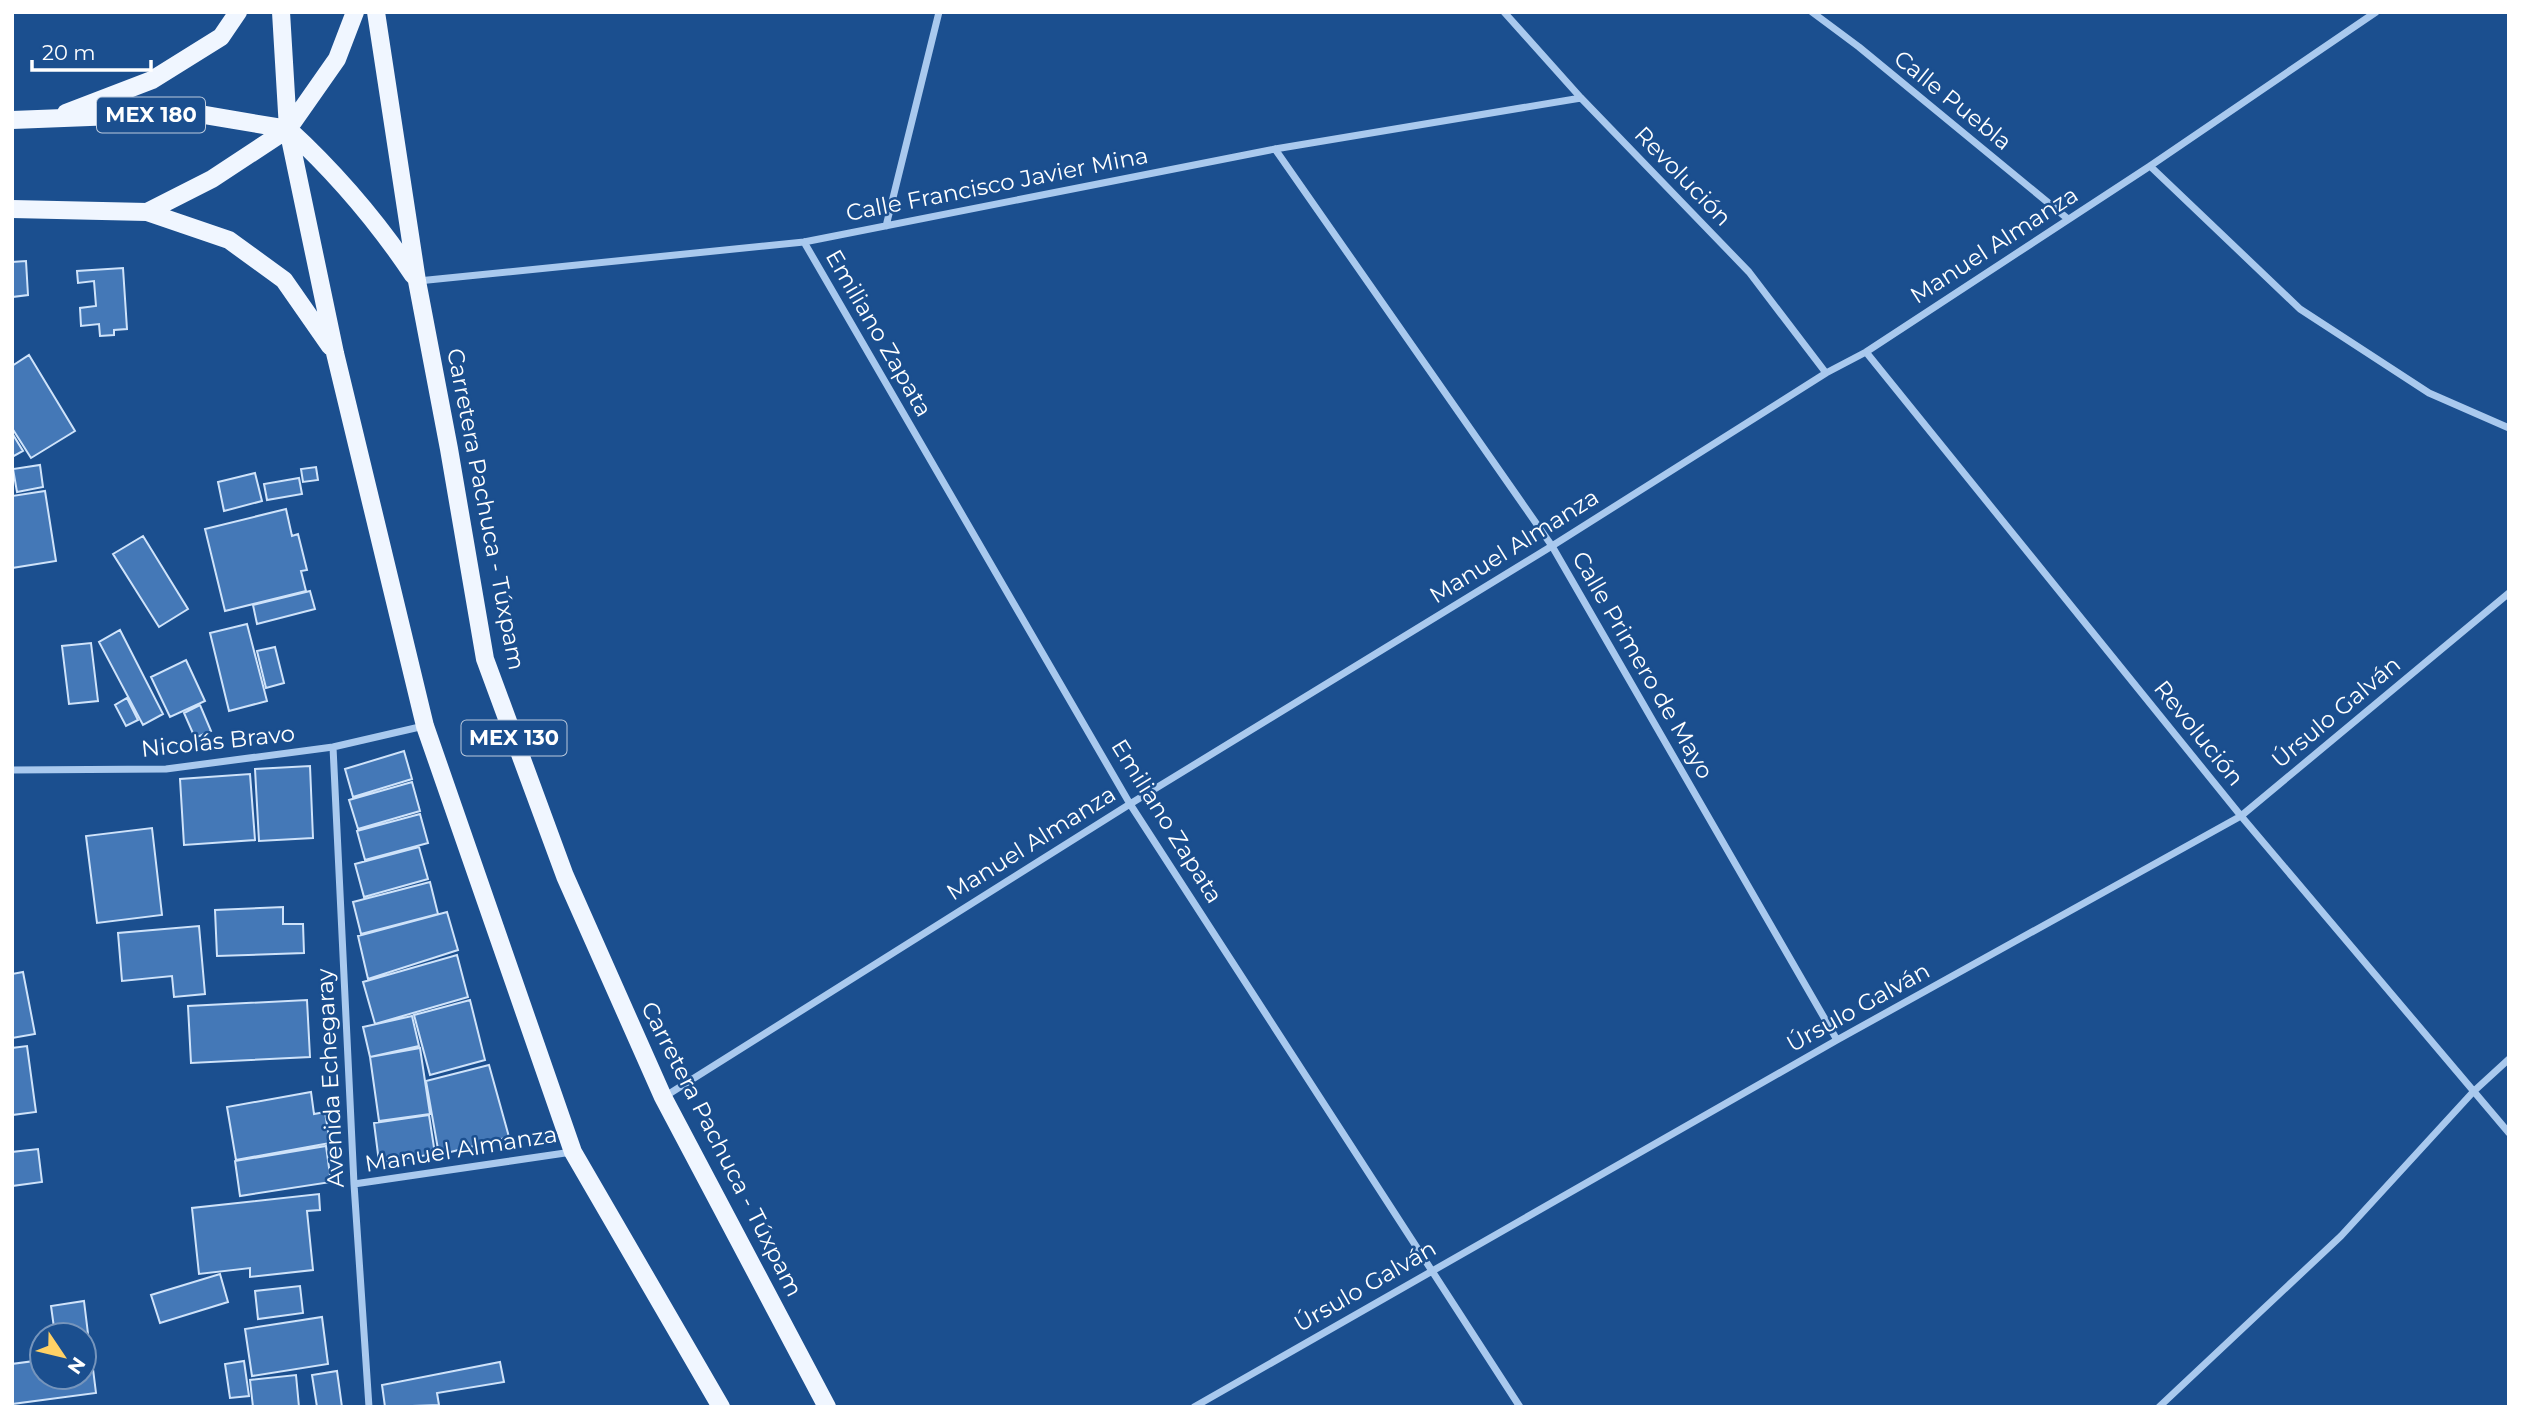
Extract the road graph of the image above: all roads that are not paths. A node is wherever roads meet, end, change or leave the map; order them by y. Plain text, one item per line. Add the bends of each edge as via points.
1 (237, 12) edge
2 (281, 12) edge
3 (355, 12) edge
4 (376, 12) edge
5 (939, 12) edge
6 (1504, 12) edge
7 (1812, 12) edge
8 (2376, 12) edge
9 (1581, 98) junction
10 (53, 118) junction
11 (12, 120) edge
12 (288, 129) junction
13 (1275, 149) junction
14 (2150, 166) junction
15 (12, 209) edge
16 (147, 212) junction
17 (2068, 219) junction
18 (886, 226) junction
19 (804, 242) junction
20 (417, 281) junction
21 (1866, 352) junction
22 (335, 353) junction
23 (1826, 373) junction
24 (2509, 428) edge
25 (1552, 546) junction
26 (2509, 593) edge
27 (425, 726) junction
28 (333, 747) junction
29 (12, 770) edge
30 (1130, 804) junction
31 (2241, 817) junction
32 (1837, 1040) junction
33 (2509, 1059) edge
34 (2473, 1092) junction
35 (663, 1097) junction
36 (2509, 1133) edge
37 (573, 1152) junction
38 (354, 1184) junction
39 (1433, 1269) junction
40 (369, 1407) edge
41 (722, 1407) edge
42 (827, 1407) edge
43 (1194, 1407) edge
44 (1520, 1407) edge
45 (2159, 1407) edge

1 - 10 main road via 221,37 152,80
2 - 12 main road, MEX 130
3 - 12 main road via 337,59
4 - 20 main road, Carretera Pachuca - Túxpam / MEX 130
5 - 18 street
6 - 9 street, Revolución
7 - 17 street, Calle Puebla
8 - 14 street, Manuel Almanza
9 - 13 street, Calle Francisco Javier Mina
9 - 23 street, Revolución via 1749,272
10 - 11 main road, MEX 180
10 - 12 main road, MEX 180 via 193,113
12 - 16 main road via 212,179
12 - 20 main road via 355,196
12 - 22 main road, MEX 130
13 - 18 street, Calle Francisco Javier Mina
13 - 25 street, Calle Primero de Mayo
14 - 17 street, Manuel Almanza
14 - 24 street via 2300,309 2429,393
15 - 16 main road
16 - 22 main road via 229,240 284,280
17 - 21 street, Manuel Almanza
18 - 19 street, Calle Francisco Javier Mina
19 - 20 street, Calle Francisco Javier Mina
19 - 30 street, Emiliano Zapata
20 - 35 main road, Carretera Pachuca - Túxpam / MEX 130 via 485,659 565,876
21 - 23 street, Manuel Almanza
21 - 31 street, Revolución
22 - 27 main road, MEX 130
23 - 25 street, Manuel Almanza
25 - 30 street, Manuel Almanza
25 - 32 street, Calle Primero de Mayo
26 - 31 street, Úrsulo Galván
27 - 28 street, Nicolás Bravo
27 - 37 main road, MEX 130
28 - 29 street, Nicolás Bravo via 166,769
28 - 38 street, Avenida Echegaray
30 - 35 street, Manuel Almanza
30 - 39 street, Emiliano Zapata
31 - 32 street, Úrsulo Galván
31 - 34 street, Revolución
32 - 39 street, Úrsulo Galván
33 - 34 street
34 - 36 street, Revolución
34 - 45 street via 2341,1236
35 - 42 main road, Carretera Pachuca - Túxpam / MEX 130
37 - 38 street, Manuel Almanza
37 - 41 main road, MEX 130
38 - 40 street, Avenida Echegaray
39 - 43 street, Úrsulo Galván
39 - 44 street, Emiliano Zapata

